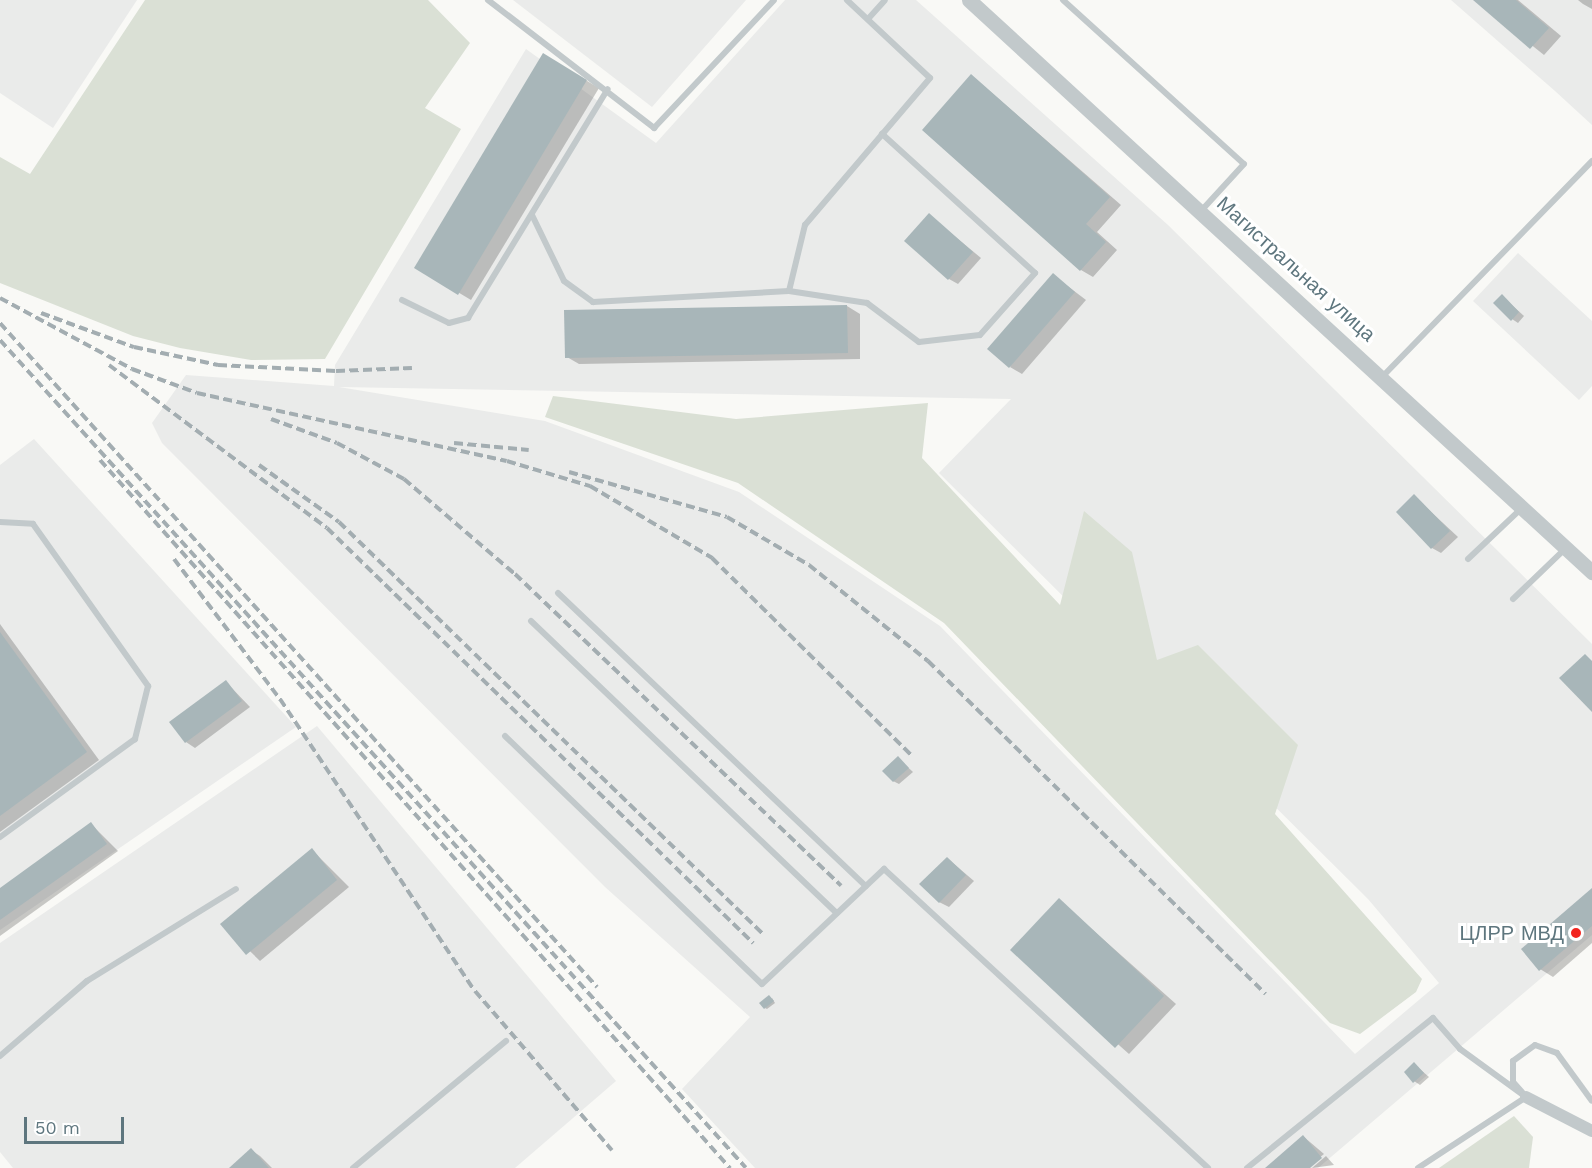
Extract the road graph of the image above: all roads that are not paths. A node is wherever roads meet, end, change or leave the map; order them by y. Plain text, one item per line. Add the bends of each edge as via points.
1 (488, 0) edge
2 (774, 0) edge
3 (847, 0) edge
4 (885, 0) edge
5 (969, 0) edge
6 (1063, 0) edge
7 (868, 19) junction
8 (608, 89) junction
9 (882, 135) junction
10 (1592, 161) edge
11 (1201, 211) junction
12 (532, 215) junction
13 (789, 291) junction
14 (402, 300) dead end
15 (1383, 376) junction
16 (1523, 507) junction
17 (0, 522) edge
18 (1566, 548) junction
19 (1468, 559) dead end
20 (1592, 572) edge
21 (558, 593) dead end
22 (1513, 599) dead end
23 (531, 621) dead end
24 (505, 736) dead end
25 (0, 837) edge
26 (866, 886) junction
27 (237, 889) dead end
28 (837, 913) junction
29 (506, 1041) dead end
30 (0, 1056) edge
31 (1526, 1097) junction
32 (1592, 1101) edge
33 (1592, 1131) edge
34 (353, 1168) edge
35 (1208, 1168) edge
36 (1247, 1168) edge
37 (1418, 1168) edge

1 - 8 lane
2 - 8 lane via 654,128
3 - 7 lane
4 - 7 lane
5 - 11 street, Магистральная улица
6 - 11 lane via 1244,164
7 - 9 lane via 930,78
8 - 12 lane
9 - 13 lane via 806,225
9 - 13 lane via 1035,273 980,335 919,342 867,303
10 - 15 lane
11 - 15 street, Магистральная улица
12 - 13 lane via 564,281 593,302
12 - 14 lane via 468,318 449,323
15 - 16 street, Магистральная улица
16 - 18 street, Магистральная улица
16 - 19 lane
17 - 25 lane via 33,524 148,686 135,739
18 - 20 street, Магистральная улица
18 - 22 lane
21 - 26 lane
23 - 28 lane
24 - 28 lane via 762,984
26 - 28 lane
26 - 35 lane via 884,868
27 - 30 lane via 87,981
29 - 34 lane
31 - 32 lane via 1513,1082 1513,1061 1535,1045 1557,1053
31 - 33 street
31 - 36 lane via 1460,1049 1433,1018
31 - 37 lane

